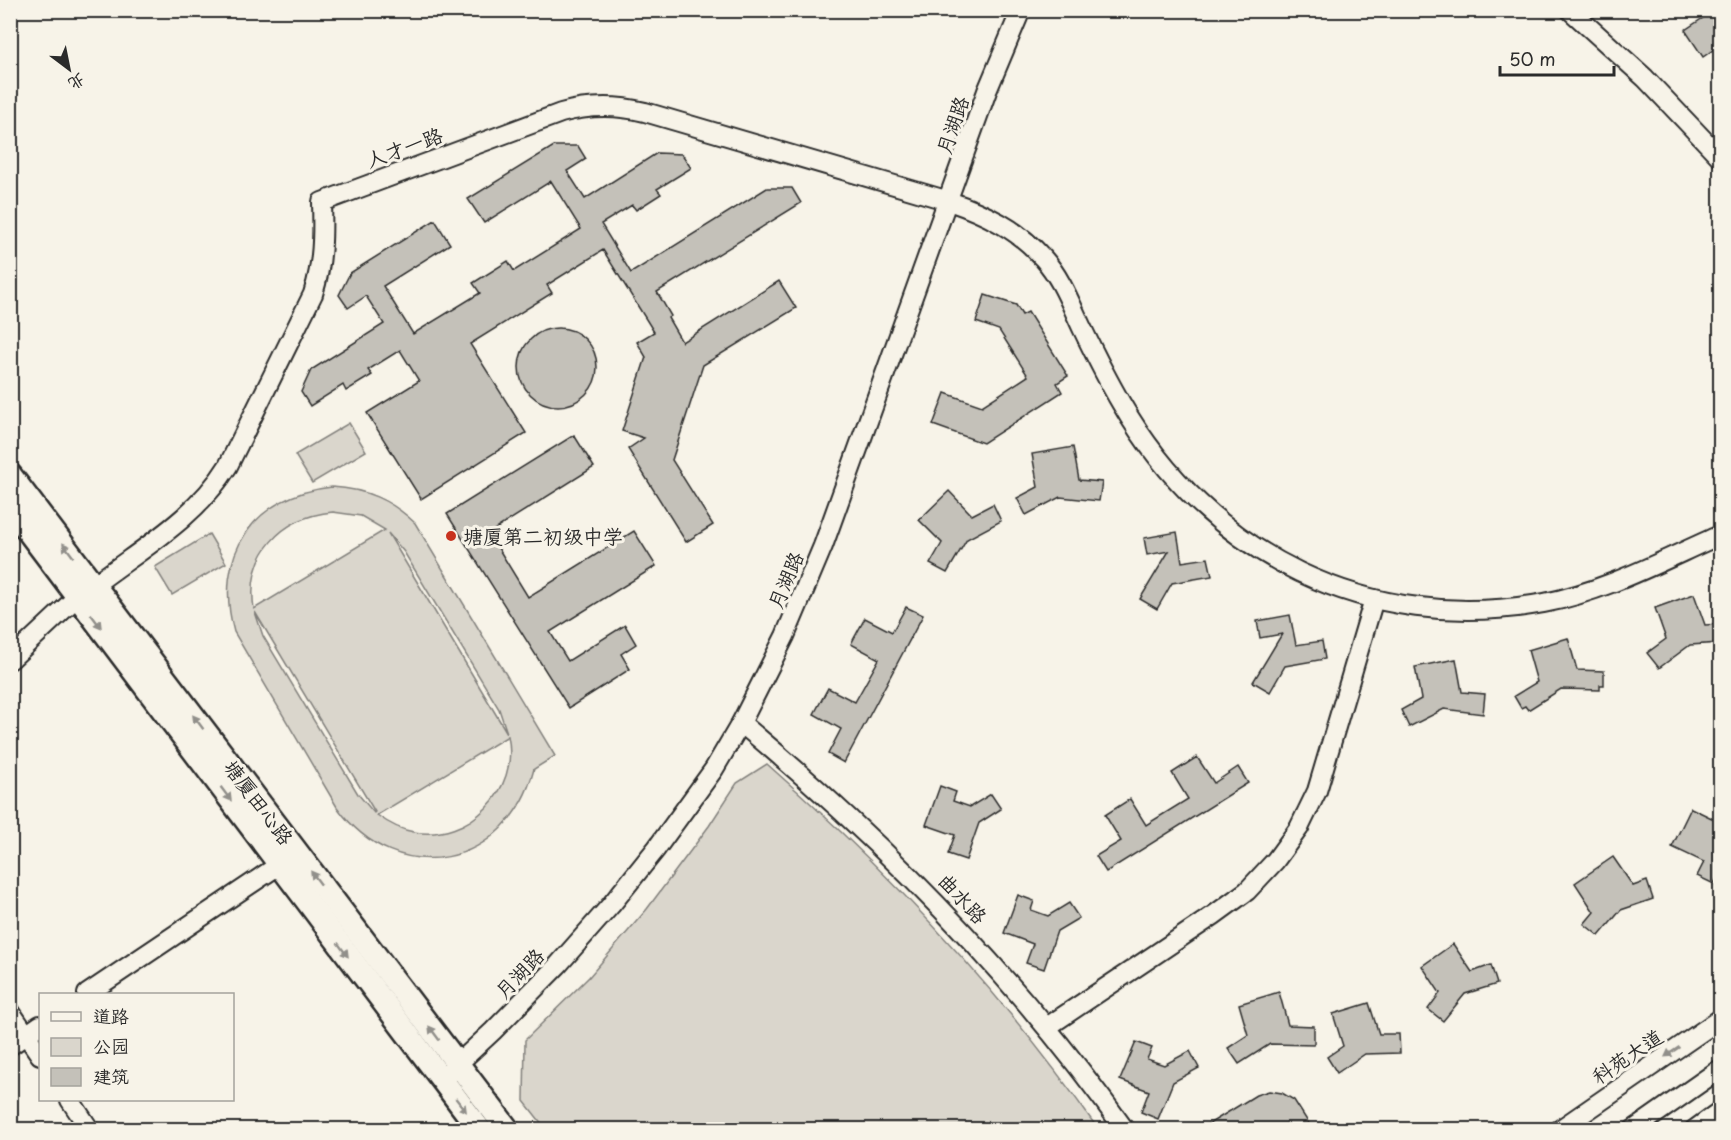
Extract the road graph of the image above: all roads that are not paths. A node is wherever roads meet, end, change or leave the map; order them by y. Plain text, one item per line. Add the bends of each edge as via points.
1 (1021, 10) edge
2 (1570, 10) edge
3 (1720, 157) edge
4 (949, 201) junction
5 (10, 475) edge
6 (10, 507) edge
7 (1720, 535) edge
8 (86, 590) junction
9 (1374, 599) junction
10 (10, 660) edge
11 (741, 723) junction
12 (279, 865) junction
13 (88, 993) edge
14 (10, 1011) edge
15 (1720, 1019) edge
16 (1047, 1027) junction
17 (34, 1030) edge
18 (10, 1046) edge
19 (39, 1051) edge
20 (1720, 1069) edge
21 (449, 1072) junction
22 (71, 1101) edge
23 (1720, 1112) edge
24 (90, 1130) edge
25 (480, 1130) edge
26 (508, 1130) edge
27 (1125, 1130) edge
28 (1559, 1130) edge
29 (1633, 1130) edge
30 (1694, 1130) edge

1 - 4 street, 月湖路 via 987,91
2 - 3 street via 1645,78
4 - 8 street, 人才一路 via 645,112 604,106 561,113 322,202 323,250 318,280 228,466 185,517
4 - 9 street via 984,213 1016,232 1043,258 1064,288 1123,407 1182,485 1217,520 1258,550 1301,574
4 - 11 street, 月湖路 via 819,555 785,636
8 -> 5 main road, 塘厦田心路
6 - 8 main road, 塘厦田心路
7 - 9 street via 1594,589 1546,603 1496,610 1446,610
8 - 10 street
8 -> 12 main road, 塘厦田心路
21 -> 8 main road, 塘厦田心路
9 - 16 street via 1317,791 1299,828 1275,861 1247,891
11 - 16 street, 曲水路 via 892,857 985,954
11 - 21 street, 月湖路 via 714,770 611,905 558,965
12 - 13 street
12 -> 21 main road, 塘厦田心路
14 - 17 street
15 -> 28 street, 科苑大道
16 - 27 street, 曲水路
17 - 18 street
17 - 19 street
20 - 29 street
21 -> 25 main road, 塘厦田心路
21 - 26 main road, 塘厦田心路
22 - 24 street
23 - 30 street

